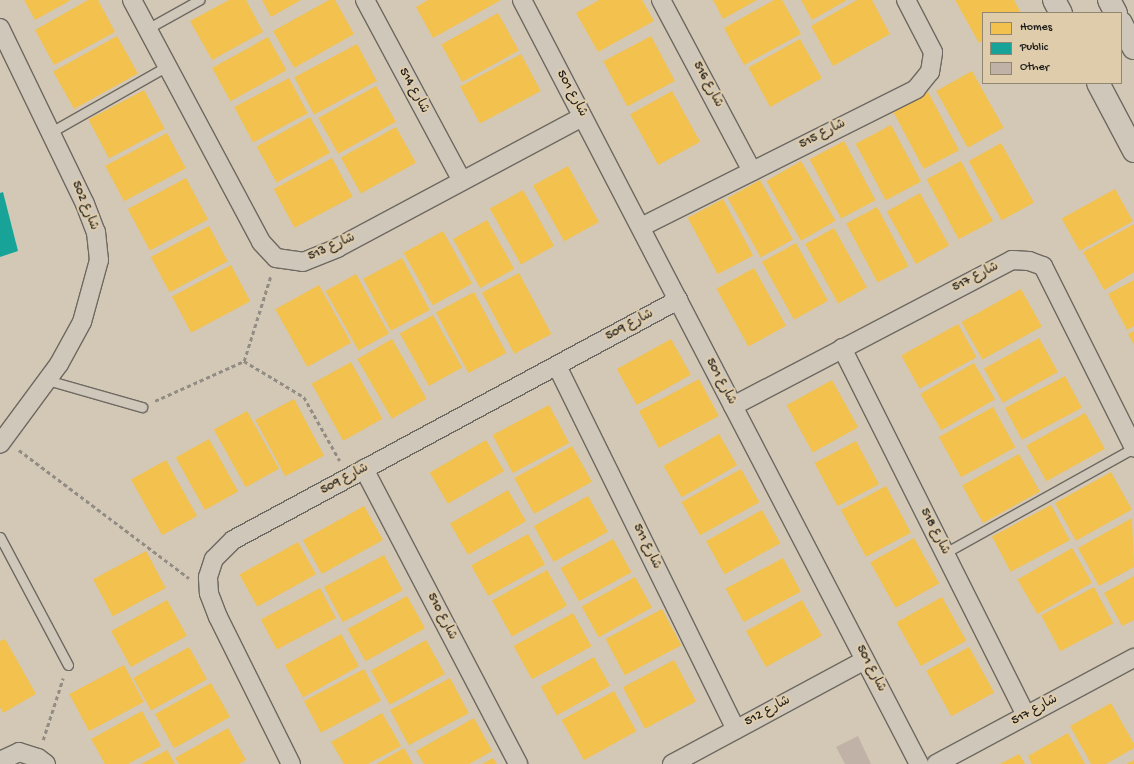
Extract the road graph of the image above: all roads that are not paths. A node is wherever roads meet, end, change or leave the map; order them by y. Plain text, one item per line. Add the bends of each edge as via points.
1 (132, 0) edge
2 (199, 0) edge
3 (365, 0) edge
4 (522, 0) edge
5 (661, 0) edge
6 (906, 0) edge
7 (1054, 0) edge
8 (1068, 0) edge
9 (1109, 0) edge
10 (1060, 12) edge
11 (1074, 12) edge
12 (1114, 12) edge
13 (1122, 27) edge
14 (0, 28) edge
15 (147, 29) junction
16 (1134, 48) edge
17 (167, 66) junction
18 (1099, 84) edge
19 (582, 117) junction
20 (51, 132) junction
21 (1131, 137) edge
22 (752, 171) junction
23 (462, 181) junction
24 (641, 227) junction
25 (678, 300) junction
26 (842, 348) junction
27 (557, 366) junction
28 (47, 380) junction
29 (733, 406) junction
30 (142, 407) road end
31 (2, 441) edge
32 (1134, 448) edge
33 (357, 473) junction
34 (0, 537) edge
35 (945, 553) junction
36 (1134, 658) edge
37 (865, 660) junction
38 (68, 665) road end
39 (1026, 716) junction
40 (736, 729) junction
41 (0, 761) edge
42 (42, 761) edge
43 (291, 764) edge
44 (518, 764) edge
45 (672, 764) edge
46 (919, 764) edge
47 (936, 764) edge

1 - 15 street
2 - 15 lane
3 - 23 street, شارع 514
4 - 19 street, شارع 501
5 - 22 street, شارع 516
6 - 22 street, شارع 515 via 933,52 930,72 916,89
7 - 10 street
8 - 11 street
9 - 12 street
13 - 16 street
14 - 20 street, شارع 502
15 - 17 street
17 - 20 lane
17 - 23 street, شارع 513 via 261,242 276,258 303,262 337,248
18 - 21 street
19 - 23 street, شارع 513
19 - 24 street, شارع 501
20 - 28 street, شارع 502 via 96,232 99,260 82,322
22 - 24 street, شارع 515
24 - 25 street, شارع 501
25 - 27 street, شارع 509
25 - 29 street, شارع 501
26 - 29 street, شارع 517
26 - 32 street, شارع 517 via 1012,260 1043,266
26 - 35 street, شارع 518
27 - 33 street, شارع 509
27 - 40 street, شارع 511
28 - 30 lane
28 - 31 street, شارع 502
29 - 37 street, شارع 501
32 - 35 lane
33 - 43 street, شارع 509 via 233,540 214,560 208,577 209,593 218,617
33 - 44 street, شارع 510
34 - 38 lane
35 - 39 street, شارع 518
36 - 39 street, شارع 517
37 - 40 street, شارع 512
37 - 46 street, شارع 501
39 - 47 street, شارع 517
40 - 45 street, شارع 512
41 - 42 street via 19,752

